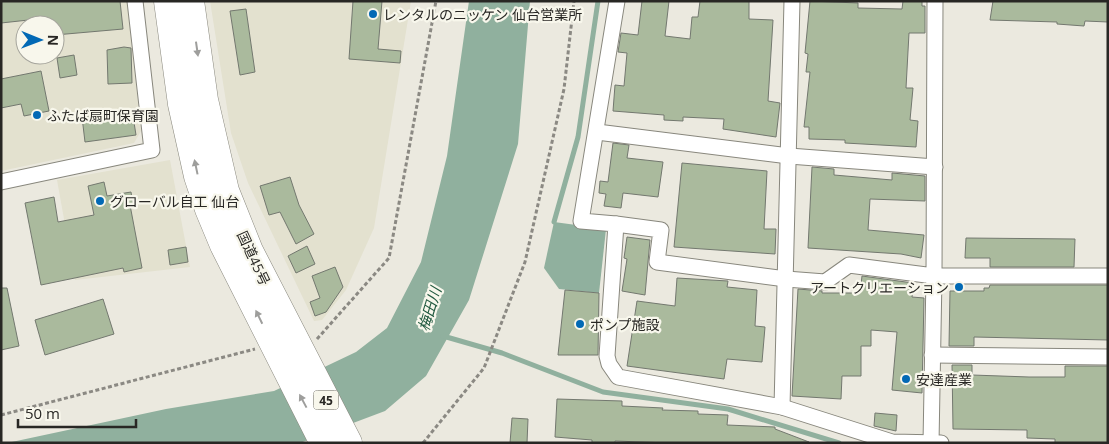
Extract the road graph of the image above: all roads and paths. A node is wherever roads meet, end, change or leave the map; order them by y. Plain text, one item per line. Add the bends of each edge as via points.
1 (135, 1) edge
2 (168, 1) edge
3 (190, 1) edge
4 (436, 1) edge
5 (574, 1) edge
6 (616, 1) edge
7 (792, 1) edge
8 (935, 1) edge
9 (597, 132) junction
10 (789, 156) junction
11 (935, 167) junction
12 (1, 182) edge
13 (616, 224) junction
14 (934, 276) junction
15 (1108, 276) edge
16 (786, 279) junction
17 (290, 352) junction
18 (932, 355) junction
19 (1108, 358) edge
20 (782, 407) junction
21 (1, 415) edge
22 (324, 443) edge
23 (348, 443) edge
24 (423, 443) edge
25 (931, 443) edge
26 (941, 443) edge

1 - 12 street via 152,150
17 -> 2 highway, 国道45号 / 45 via 224,245 198,176 182,104
3 -> 17 highway, 国道45号 / 45 via 204,100 225,191
4 - 17 path via 389,258
5 - 24 path via 564,89 525,262 484,368
6 - 9 street
7 - 10 street
8 - 11 street
9 - 10 street
9 - 13 street via 581,221
10 - 11 street
10 - 16 street
11 - 14 street
13 - 16 street via 661,230 657,262
13 - 20 street via 607,356 618,377
14 - 15 street
14 - 16 street via 849,265 825,282
14 - 18 street
16 - 20 street
17 - 21 path
22 -> 17 highway, 国道45号 / 45
17 - 23 highway, 国道45号 / 45
18 - 19 street
18 - 25 street
20 - 25 street via 892,442
25 - 26 street

